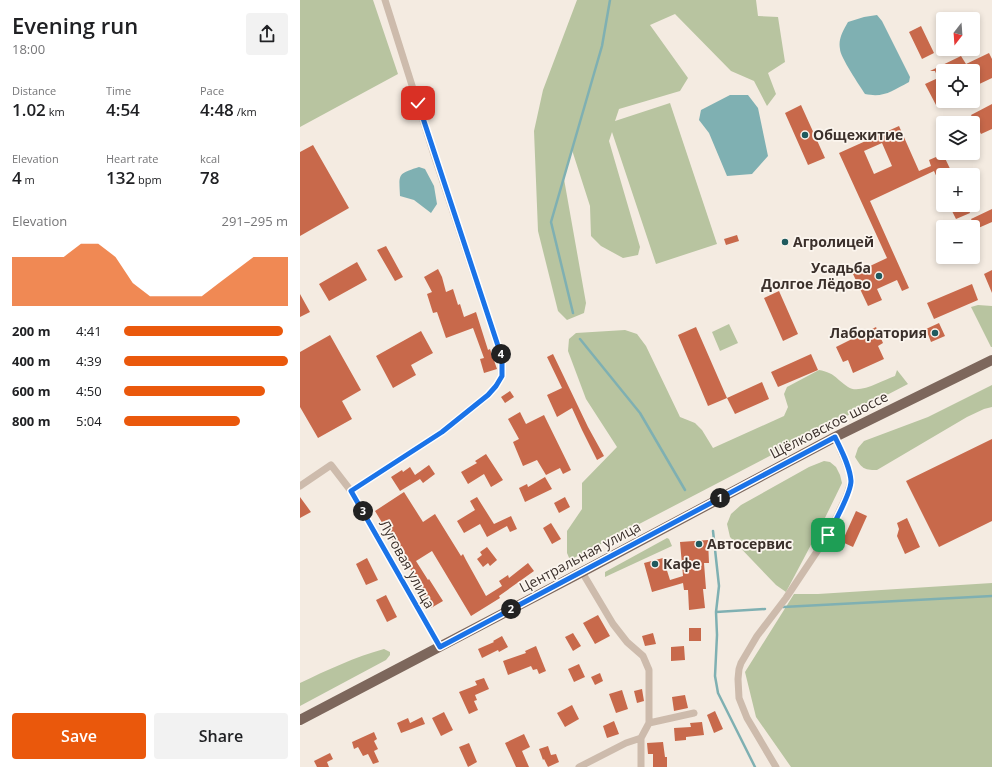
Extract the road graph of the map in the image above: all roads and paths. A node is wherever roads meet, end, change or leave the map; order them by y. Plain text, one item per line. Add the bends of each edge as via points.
1 (384, 0) edge
2 (992, 360) edge
3 (835, 437) junction
4 (300, 486) edge
5 (351, 491) junction
6 (681, 519) joint
7 (582, 572) junction
8 (440, 647) junction
9 (694, 713) dead end
10 (300, 720) edge
11 (650, 724) junction
12 (641, 738) junction
13 (579, 767) edge
14 (641, 767) edge
15 (776, 767) edge

1 - 5 street via 502,358 502,376 488,395 442,432
2 - 3 main road, Щёлковское шоссе
3 - 6 main road, Щёлковское шоссе
3 - 15 street via 850,473 851,482 846,497 828,535 757,636 739,669 739,698 747,718
4 - 5 street, Луговая улица via 331,465
5 - 8 street, Луговая улица
6 - 7 main road, Центральная улица
7 - 8 main road, Центральная улица
7 - 11 street via 613,624 627,642 643,656 649,670
8 - 10 main road, Центральная улица
9 - 11 street
11 - 12 street
12 - 13 street
12 - 14 street

